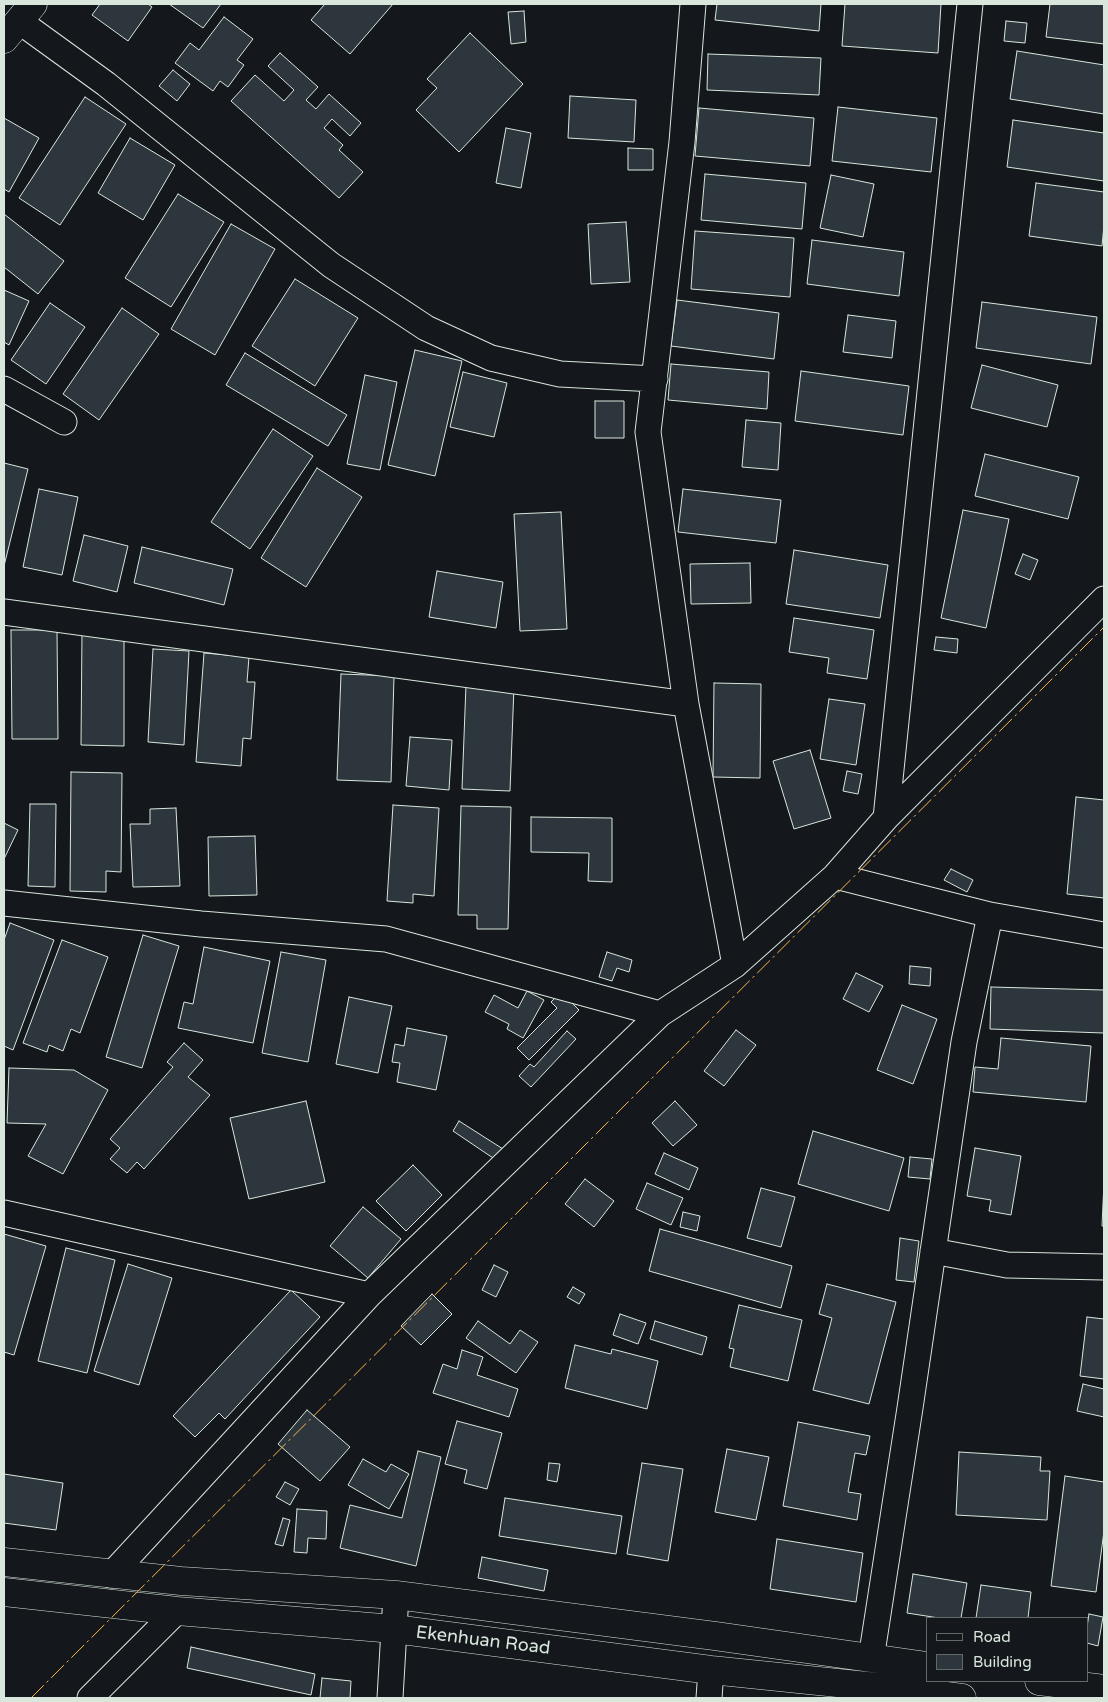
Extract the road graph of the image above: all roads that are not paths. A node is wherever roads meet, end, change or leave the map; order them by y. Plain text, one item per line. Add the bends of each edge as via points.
1 (693, 4) edge
2 (970, 4) edge
3 (18, 22) edge
4 (655, 380) junction
5 (4, 389) edge
6 (64, 422) dead end
7 (1104, 599) edge
8 (4, 612) edge
9 (686, 704) junction
10 (886, 818) junction
11 (835, 876) junction
12 (4, 903) edge
13 (990, 915) junction
14 (1104, 935) edge
15 (735, 965) junction
16 (660, 1014) junction
17 (4, 1213) edge
18 (933, 1251) junction
19 (1104, 1267) edge
20 (370, 1295) junction
21 (4, 1562) edge
22 (111, 1575) junction
23 (4, 1592) edge
24 (396, 1595) junction
25 (177, 1612) junction
26 (394, 1629) junction
27 (871, 1658) junction
28 (926, 1666) edge
29 (711, 1670) junction
30 (1047, 1682) edge
31 (1104, 1689) edge
32 (90, 1698) edge
33 (390, 1698) edge
34 (708, 1698) edge
35 (962, 1698) edge

1 - 4 street via 682,142
2 - 10 street
3 - 4 street via 106,84 331,265 426,328 491,358 560,374
4 - 9 street via 648,432
5 - 6 street
7 - 10 street
8 - 9 street
9 - 15 street
10 - 11 street
11 - 13 street
11 - 15 street
12 - 16 street via 386,939
13 - 14 street
13 - 18 street via 964,1042
15 - 16 street
16 - 20 street
17 - 20 street
18 - 19 street via 1006,1265
18 - 27 street
20 - 22 street
21 - 22 main road, Ekenhuan Road
22 - 24 main road, Ekenhuan Road
23 - 25 main road, Ekenhuan Road
24 - 26 street
24 - 27 main road, Ekenhuan Road
25 - 26 main road, Ekenhuan Road
25 - 32 street
26 - 29 main road, Ekenhuan Road
26 - 33 street
27 - 28 main road, Ekenhuan Road
29 - 34 street
29 - 35 main road, Ekenhuan Road
30 - 31 main road

